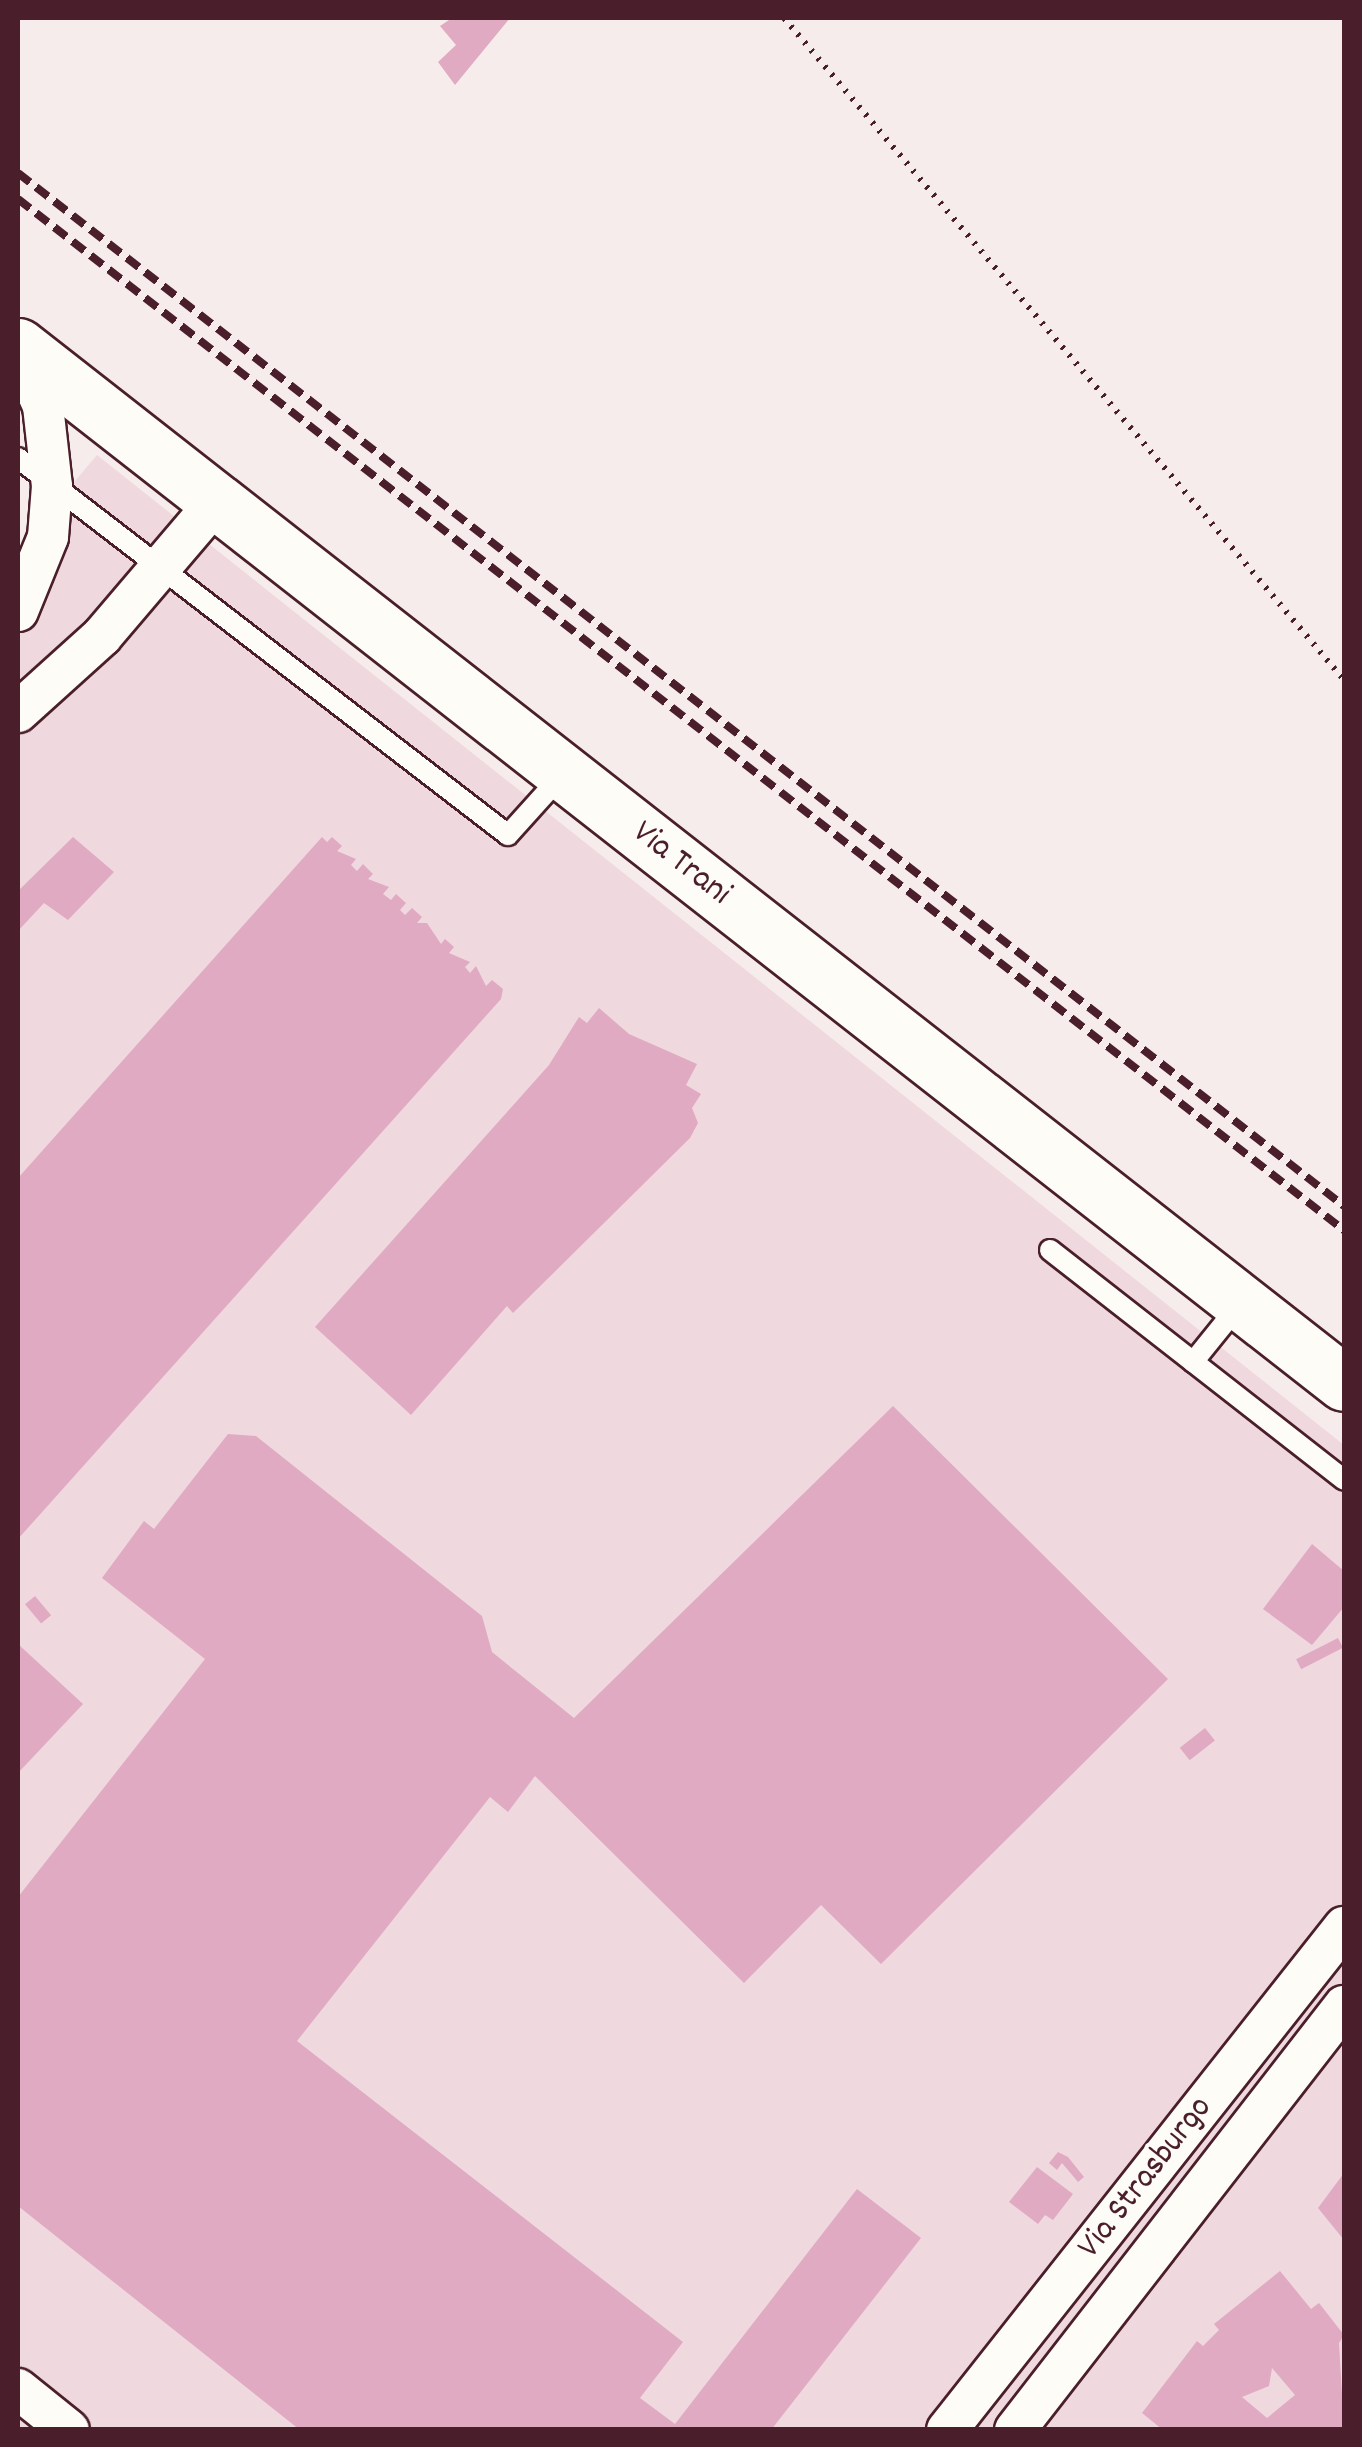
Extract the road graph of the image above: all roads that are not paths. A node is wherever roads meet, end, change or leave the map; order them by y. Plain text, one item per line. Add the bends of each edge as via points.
1 (18, 348) edge
2 (18, 458) edge
3 (52, 486) junction
4 (217, 501) junction
5 (160, 570) junction
6 (18, 612) edge
7 (18, 712) edge
8 (564, 772) junction
9 (1050, 1250) dead end
10 (1241, 1302) junction
11 (1193, 1362) junction
12 (1344, 1383) edge
13 (1344, 1480) edge
14 (1344, 1927) edge
15 (1344, 2006) edge
16 (18, 2389) edge
17 (70, 2430) edge
18 (948, 2430) edge
19 (1014, 2430) edge

1 - 3 street via 43,406
1 - 4 main road, Via Trani
2 - 3 lane
3 - 5 lane
3 - 6 street via 48,538
4 - 5 street
4 - 8 main road, Via Trani
5 - 7 street via 102,636
5 - 8 lane via 508,835
8 - 10 main road, Via Trani
9 - 11 lane
10 - 11 lane
10 - 12 main road, Via Trani
11 - 13 lane
14 - 18 street, Via Strasburgo
15 - 19 street, Via Strasburgo
16 - 17 street

